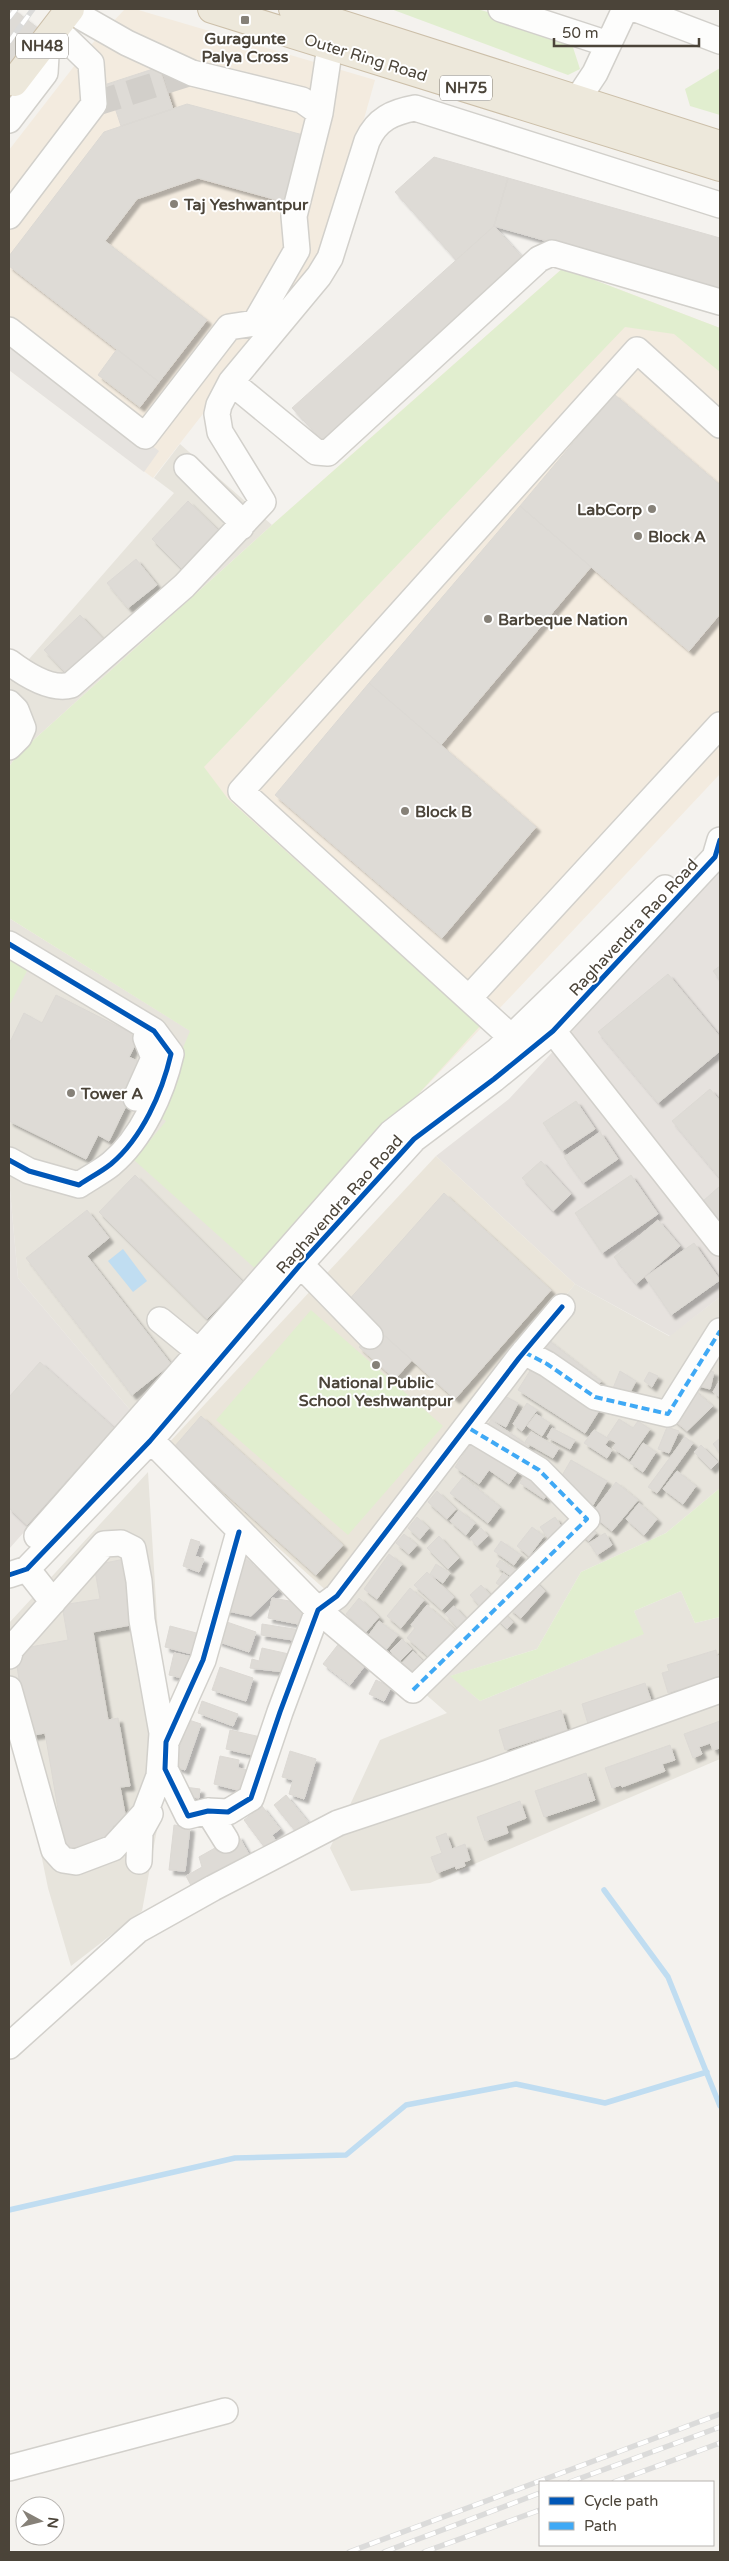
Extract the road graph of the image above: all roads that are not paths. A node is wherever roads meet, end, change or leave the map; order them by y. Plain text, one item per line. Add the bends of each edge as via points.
1 (212, 9) edge
2 (293, 9) edge
3 (502, 9) edge
4 (625, 9) edge
5 (636, 9) edge
6 (61, 22) edge
7 (720, 41) edge
8 (608, 44) junction
9 (330, 46) junction
10 (14, 82) dead end
11 (578, 100) junction
12 (320, 113) junction
13 (9, 120) edge
14 (720, 145) edge
15 (720, 167) edge
16 (720, 206) edge
17 (9, 216) edge
18 (720, 302) edge
19 (9, 330) edge
20 (238, 338) dead end
21 (9, 348) edge
22 (74, 380) junction
23 (231, 382) junction
24 (720, 425) edge
25 (145, 436) junction
26 (187, 467) dead end
27 (241, 527) junction
28 (9, 662) edge
29 (9, 703) edge
30 (720, 725) edge
31 (9, 747) edge
32 (720, 834) edge
33 (720, 840) edge
34 (9, 944) edge
35 (469, 998) junction
36 (132, 1018) junction
37 (553, 1031) junction
38 (512, 1037) junction
39 (136, 1098) dead end
40 (9, 1160) edge
41 (720, 1243) edge
42 (301, 1265) junction
43 (562, 1306) dead end
44 (160, 1320) dead end
45 (720, 1331) edge
46 (370, 1336) dead end
47 (198, 1351) junction
48 (524, 1352) junction
49 (467, 1427) junction
50 (142, 1432) junction
51 (239, 1532) junction
52 (15, 1571) edge
53 (53, 1602) junction
54 (318, 1610) junction
55 (9, 1656) edge
56 (9, 1689) edge
57 (720, 1690) edge
58 (171, 1780) junction
59 (208, 1811) junction
60 (226, 1840) dead end
61 (139, 1861) dead end
62 (9, 2046) edge
63 (225, 2412) dead end
64 (9, 2468) edge

1 - 9 highway, Outer Ring Road / NH75
2 - 11 highway, Outer Ring Road / NH75
3 - 8 street
4 - 8 street
5 - 7 street
6 - 10 highway, NH48
6 - 12 street via 127,43 192,73 302,100
6 - 13 street via 45,73
6 - 17 street via 91,63 94,104
8 - 11 street
9 - 12 street
9 - 15 highway, Outer Ring Road / NH75
11 - 14 highway, Outer Ring Road / NH75
12 - 25 street via 294,216 296,250 255,323 229,326
16 - 23 street via 416,108 400,111 382,120 367,141 330,258 319,276
18 - 23 street via 552,253 540,260 328,454 316,452
19 - 22 street
20 - 25 street via 157,445
21 - 22 street via 64,388
22 - 25 street
23 - 27 street via 220,405 218,423 224,439 263,502
24 - 35 street via 637,350 241,791
26 - 27 street via 238,518
27 - 28 street via 184,586 71,685 63,688 51,686
29 - 31 street via 16,710 23,728
30 - 35 street
32 - 38 street, Raghavendra Rao Road
33 - 37 street, Raghavendra Rao Road via 715,857
34 - 36 street
35 - 38 street
36 - 39 street via 145,1036 154,1058
36 - 40 street via 154,1031 171,1054 164,1081 133,1142 111,1164 79,1185 29,1171
37 - 41 street
37 - 42 street, Raghavendra Rao Road via 414,1139
38 - 47 street, Raghavendra Rao Road via 391,1133
42 - 46 street
42 - 50 street, Raghavendra Rao Road
43 - 48 street
44 - 47 street
45 - 48 street via 668,1414 595,1397
47 - 50 street, Raghavendra Rao Road
48 - 49 street
49 - 54 street via 336,1596
49 - 54 street via 539,1470 587,1519 413,1690
50 - 51 street
50 - 52 street, Raghavendra Rao Road
51 - 54 street
51 - 58 street via 203,1660 166,1742 164,1769
52 - 53 street
53 - 55 street via 11,1649
53 - 56 street via 104,1544 121,1543 133,1549 162,1733 159,1776 146,1813 113,1848 76,1862 63,1860 54,1850
54 - 59 street via 252,1798 228,1812
57 - 62 street via 488,1773 357,1815 138,1930
58 - 59 street via 188,1816
58 - 61 street via 140,1832
59 - 60 street
63 - 64 street

